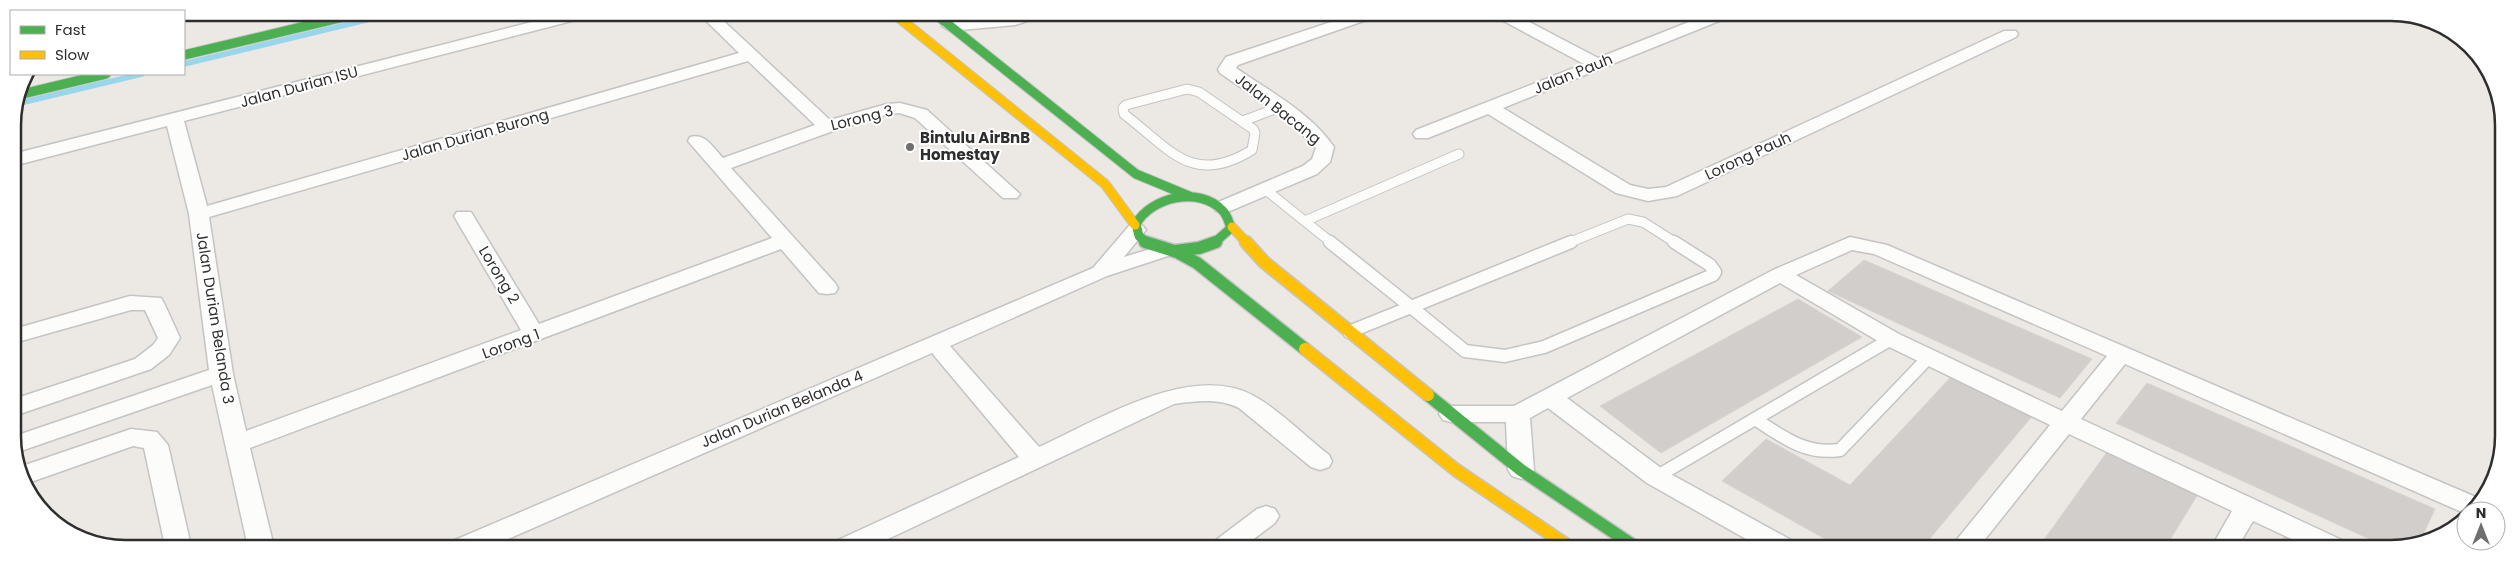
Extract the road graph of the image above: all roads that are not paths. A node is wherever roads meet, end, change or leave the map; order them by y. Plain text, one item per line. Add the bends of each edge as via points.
1 (326, 21) edge
2 (555, 21) edge
3 (715, 21) edge
4 (903, 21) edge
5 (944, 21) edge
6 (1004, 21) edge
7 (1013, 21) edge
8 (1349, 21) edge
9 (1515, 21) edge
10 (1705, 21) edge
11 (950, 26) junction
12 (2010, 34) dead end
13 (974, 46) junction
14 (185, 55) edge
15 (751, 55) junction
16 (1597, 64) junction
17 (102, 75) edge
18 (27, 93) edge
19 (1280, 107) junction
20 (1490, 108) junction
21 (175, 120) junction
22 (1243, 121) junction
23 (826, 127) junction
24 (1422, 134) dead end
25 (697, 141) dead end
26 (1459, 154) dead end
27 (21, 158) edge
28 (719, 166) junction
29 (1266, 190) junction
30 (1010, 194) dead end
31 (1193, 197) junction
32 (1223, 207) junction
33 (199, 214) junction
34 (464, 216) dead end
35 (1305, 221) junction
36 (1232, 227) junction
37 (1136, 228) junction
38 (783, 242) junction
39 (1171, 251) junction
40 (1100, 272) junction
41 (1780, 274) junction
42 (827, 288) dead end
43 (1411, 307) junction
44 (1349, 332) junction
45 (21, 334) edge
46 (535, 335) junction
47 (1891, 339) junction
48 (936, 343) junction
49 (2121, 354) junction
50 (1928, 358) junction
51 (220, 374) junction
52 (1550, 397) junction
53 (21, 406) edge
54 (1451, 414) junction
55 (1518, 414) junction
56 (1755, 419) junction
57 (2066, 422) junction
58 (21, 443) edge
59 (238, 444) junction
60 (1035, 459) junction
61 (1320, 461) dead end
62 (1521, 470) junction
63 (28, 473) edge
64 (1656, 477) junction
65 (2461, 501) edge
66 (2248, 507) junction
67 (1266, 516) dead end
68 (177, 540) edge
69 (260, 540) edge
70 (480, 540) edge
71 (862, 540) edge
72 (1234, 540) edge
73 (1559, 540) edge
74 (1625, 540) edge
75 (1770, 540) edge
76 (1970, 540) edge
77 (2229, 540) edge
78 (2318, 540) edge

1 - 14 street
2 - 21 street, Jalan Durian ISU
3 - 15 street
4 - 37 street via 1105,184
5 - 11 street
6 - 11 street
7 - 13 street
8 - 19 street, Jalan Bacang via 1232,61 1226,69
9 - 16 street
10 - 16 street, Jalan Pauh
11 - 13 street
12 - 20 street, Lorong Pauh via 1670,192 1648,195 1622,189
13 - 31 street via 1136,174
15 - 23 street
15 - 33 street, Jalan Durian Burong
16 - 20 street, Jalan Pauh
17 - 18 street
19 - 22 lane
19 - 29 street, Jalan Bacang via 1317,137 1325,147 1324,155 1321,162 1310,170
20 - 24 street, Jalan Pauh
21 - 27 street, Jalan Durian ISU
21 - 33 street, Jalan Durian Belanda 3
22 - 22 lane via 1255,133 1252,150 1235,161 1215,166 1193,165 1124,114 1123,108 1194,89
23 - 28 street, Lorong 3
23 - 30 street, Lorong 3 via 887,109 921,114
25 - 28 street
26 - 35 lane
28 - 38 street
29 - 32 street, Jalan Bacang
29 - 35 lane
31 - 32 street
31 - 37 street via 1165,199 1153,204 1137,217
32 - 36 street via 1232,220
33 - 51 street, Jalan Durian Belanda 3
34 - 46 street, Lorong 2
35 - 43 lane
36 - 39 street via 1218,243 1206,248
36 - 44 street via 1264,262
37 - 39 street via 1142,239 1152,246
37 - 40 street
38 - 42 street
38 - 46 street, Lorong 1
39 - 40 street, Jalan Durian Belanda 4
39 - 73 street via 1218,278 1456,470
40 - 48 street, Jalan Durian Belanda 4
41 - 47 street
41 - 49 street via 1850,243 1865,244
41 - 52 street
43 - 43 lane via 1628,219 1643,222 1710,265 1715,272 1544,347 1505,356 1465,351
43 - 44 lane
44 - 54 street
45 - 53 street via 130,302 143,302 153,303 169,338 161,350 143,364
46 - 59 street, Lorong 1
47 - 50 street
47 - 56 lane
48 - 60 street
48 - 70 street, Jalan Durian Belanda 4
49 - 57 street
49 - 65 street
50 - 56 lane via 1840,450 1824,454 1804,450
50 - 57 street
51 - 58 street
51 - 59 street, Jalan Durian Belanda 3
52 - 55 street
52 - 64 street
54 - 55 street
54 - 62 street
55 - 62 street
56 - 64 lane
57 - 66 street
57 - 76 street
59 - 69 street, Jalan Durian Belanda 3
60 - 61 street via 1169,397 1201,392 1235,395
60 - 71 street
62 - 74 street
63 - 68 street via 131,437 148,438 156,445
64 - 75 street
66 - 77 street
66 - 78 street
67 - 72 street

